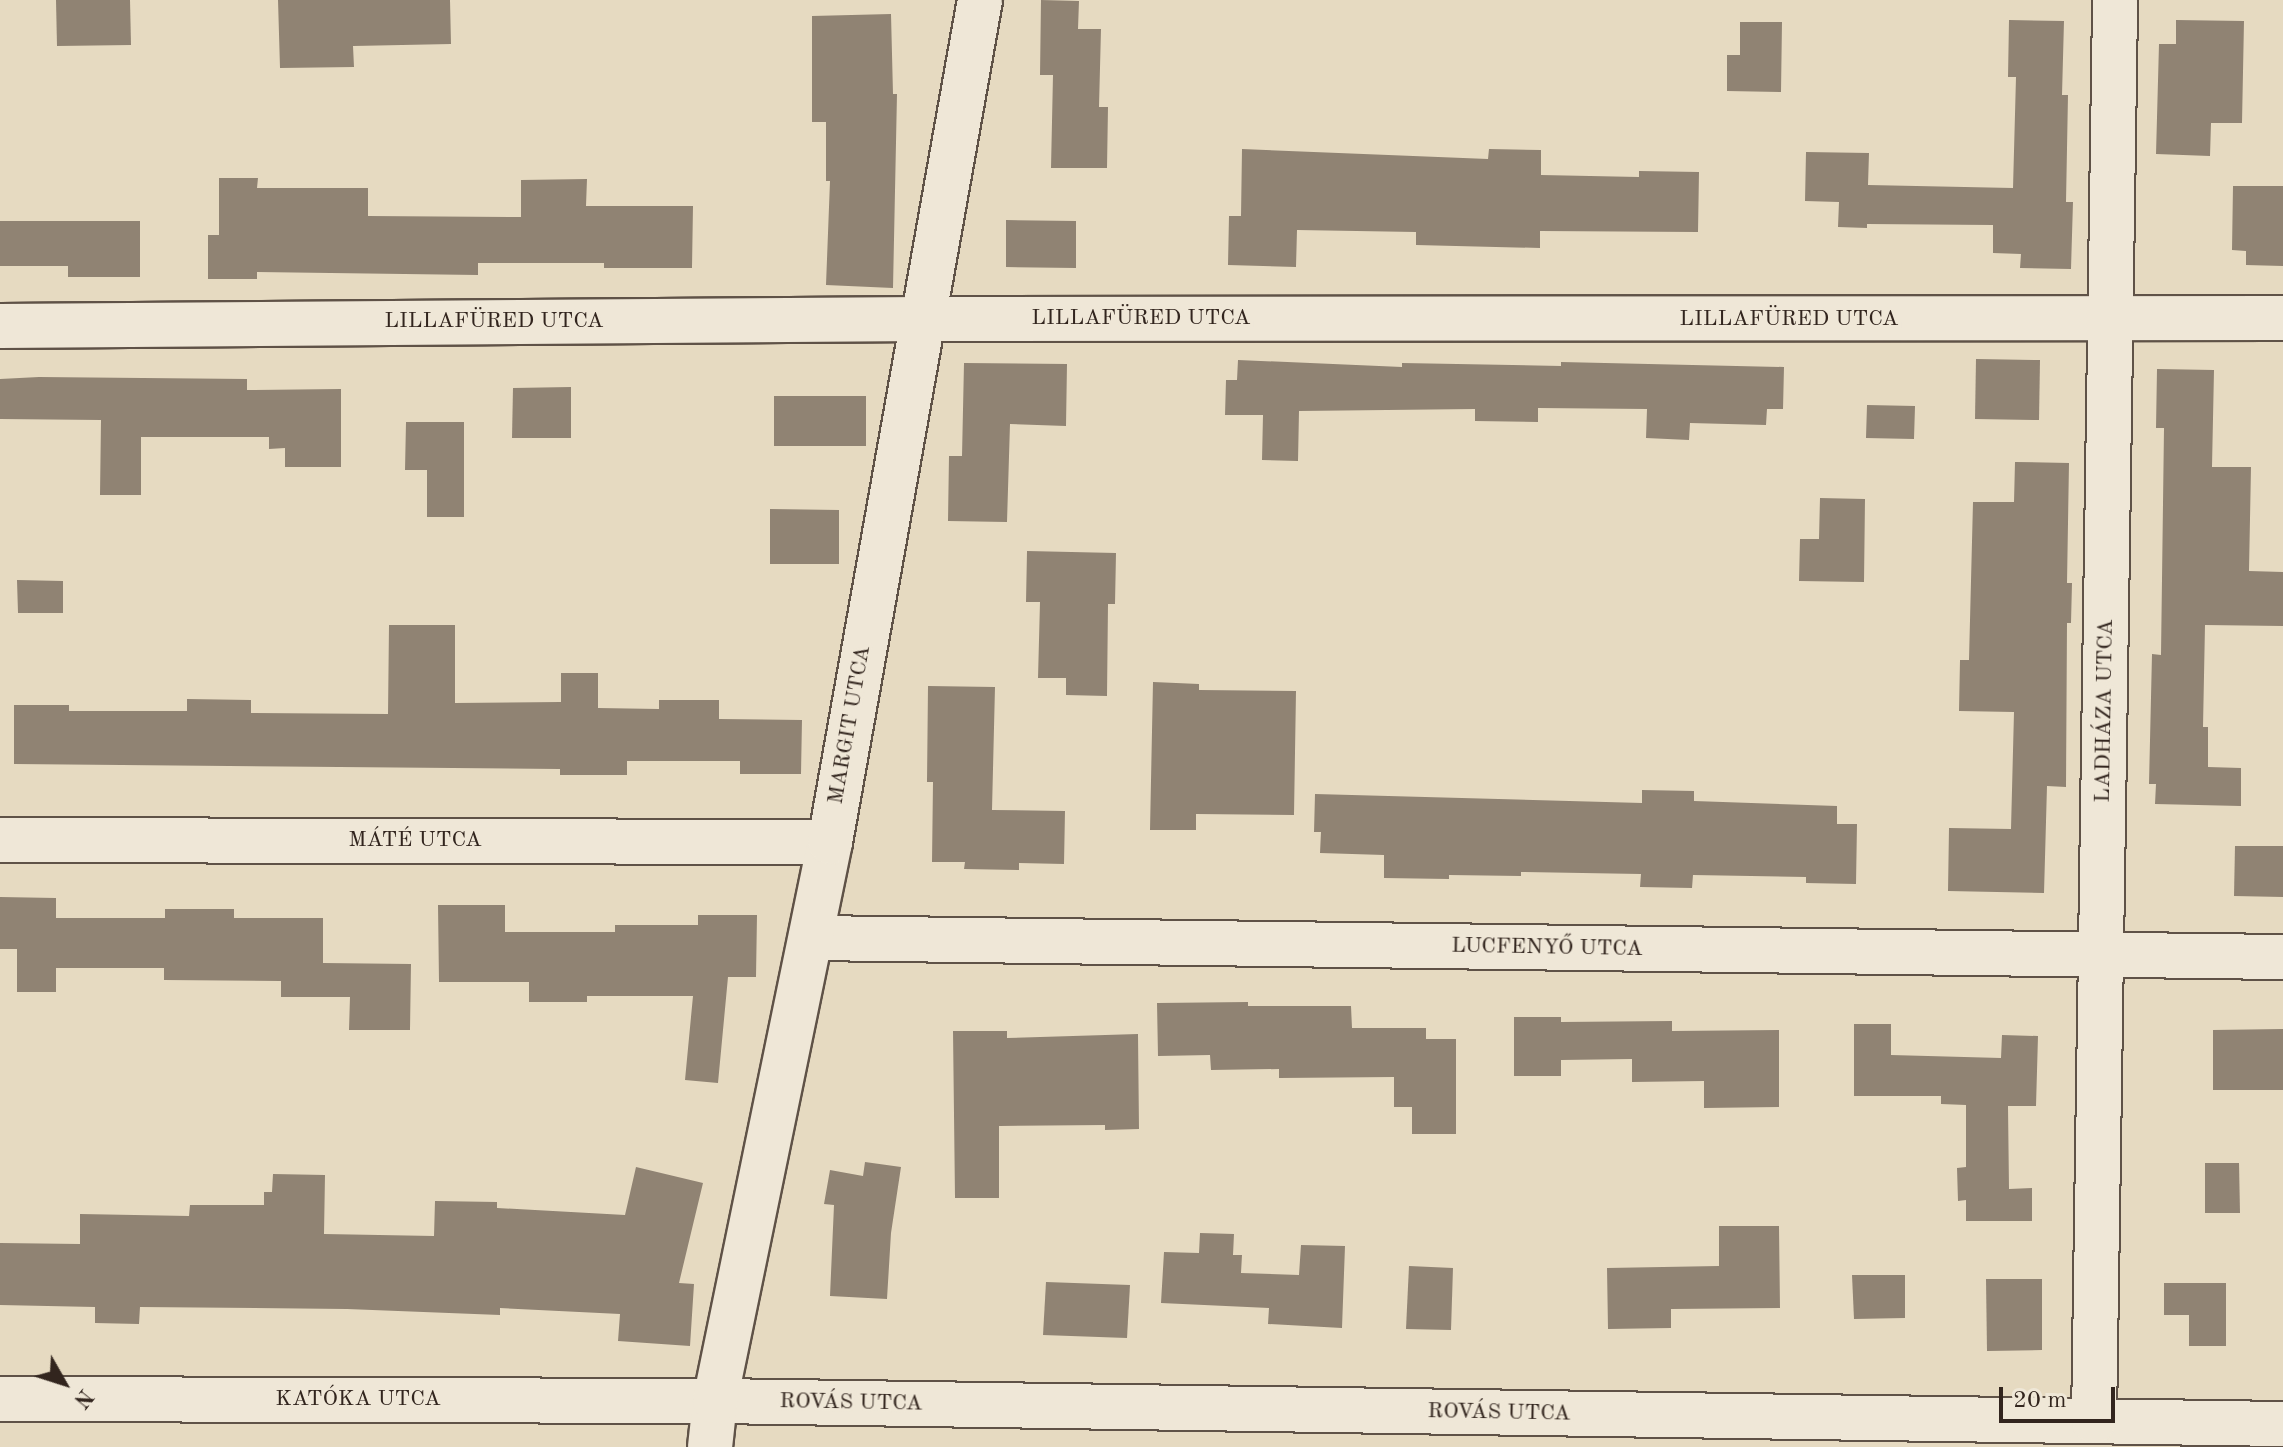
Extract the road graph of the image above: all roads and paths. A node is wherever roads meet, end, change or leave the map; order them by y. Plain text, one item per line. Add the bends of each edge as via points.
1 (980, 0) edge
2 (2115, 0) edge
3 (2283, 318) edge
4 (922, 319) junction
5 (2110, 320) junction
6 (0, 326) edge
7 (0, 840) edge
8 (830, 842) junction
9 (811, 938) junction
10 (2101, 955) junction
11 (2283, 957) edge
12 (0, 1399) edge
13 (715, 1401) junction
14 (2094, 1421) junction
15 (2283, 1424) edge
16 (710, 1447) edge

1 - 4 street, MARGIT UTCA
2 - 5 street, LADHÁZA UTCA
3 - 5 street, LILLAFÜRED UTCA
4 - 5 street, LILLAFÜRED UTCA
4 - 6 street, LILLAFÜRED UTCA
4 - 8 street, MARGIT UTCA
5 - 10 street, LADHÁZA UTCA
7 - 8 street, MÁTÉ UTCA
8 - 9 street, MARGIT UTCA
9 - 10 street, LUCFENYŐ UTCA
9 - 13 street, MARGIT UTCA
10 - 11 street, LUCFENYŐ UTCA
10 - 14 street, LADHÁZA UTCA
12 - 13 street, KATÓKA UTCA
13 - 14 street, ROVÁS UTCA
13 - 16 street, MARGIT UTCA
14 - 15 street, ROVÁS UTCA

